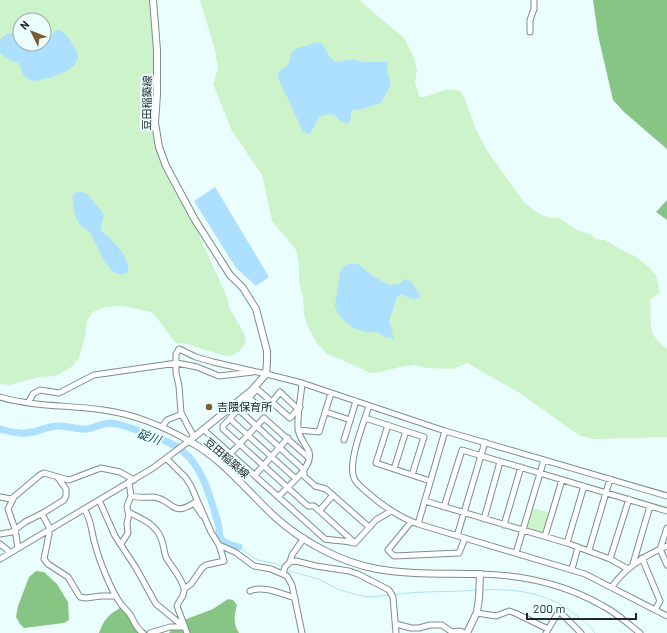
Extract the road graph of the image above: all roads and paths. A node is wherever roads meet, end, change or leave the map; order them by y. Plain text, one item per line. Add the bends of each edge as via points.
1 (153, 0) edge
2 (534, 0) edge
3 (530, 32) dead end
4 (176, 363) junction
5 (258, 372) junction
6 (266, 374) junction
7 (302, 383) junction
8 (256, 388) junction
9 (331, 393) junction
10 (249, 398) junction
11 (1, 399) edge
12 (356, 401) junction
13 (272, 402) junction
14 (28, 403) junction
15 (369, 406) junction
16 (261, 408) dead end
17 (299, 408) junction
18 (238, 409) junction
19 (326, 412) junction
20 (182, 414) junction
21 (365, 418) junction
22 (230, 419) junction
23 (350, 420) junction
24 (388, 425) junction
25 (256, 426) junction
26 (162, 427) junction
27 (203, 429) junction
28 (298, 430) junction
29 (406, 431) junction
30 (445, 431) junction
31 (248, 435) junction
32 (288, 438) junction
33 (344, 440) dead end
34 (189, 441) junction
35 (485, 442) junction
36 (240, 444) junction
37 (280, 447) junction
38 (231, 454) junction
39 (271, 456) junction
40 (481, 456) junction
41 (309, 458) junction
42 (167, 459) junction
43 (544, 460) junction
44 (500, 462) junction
45 (263, 465) junction
46 (521, 467) junction
47 (394, 469) junction
48 (304, 470) junction
49 (540, 473) junction
50 (255, 474) junction
51 (412, 475) junction
52 (58, 477) junction
53 (296, 479) junction
54 (610, 479) junction
55 (134, 480) junction
56 (562, 480) junction
57 (430, 481) junction
58 (129, 482) junction
59 (584, 486) junction
60 (287, 487) junction
61 (606, 493) junction
62 (334, 495) junction
63 (130, 496) junction
64 (279, 496) junction
65 (667, 496) edge
66 (0, 497) edge
67 (14, 497) junction
68 (629, 499) junction
69 (99, 500) junction
70 (425, 501) junction
71 (650, 506) junction
72 (444, 507) junction
73 (84, 509) junction
74 (320, 510) junction
75 (391, 511) junction
76 (667, 511) edge
77 (129, 513) junction
78 (42, 514) junction
79 (464, 514) junction
80 (205, 517) junction
81 (484, 519) junction
82 (412, 522) junction
83 (418, 524) junction
84 (504, 525) junction
85 (369, 527) junction
86 (667, 528) edge
87 (50, 529) junction
88 (15, 530) junction
89 (523, 530) junction
90 (0, 534) edge
91 (457, 536) junction
92 (545, 536) junction
93 (304, 538) junction
94 (465, 538) junction
95 (355, 543) junction
96 (567, 543) junction
97 (0, 544) edge
98 (121, 544) junction
99 (219, 544) junction
100 (578, 546) junction
101 (667, 546) edge
102 (18, 548) junction
103 (660, 549) junction
104 (589, 550) junction
105 (10, 552) junction
106 (516, 553) junction
107 (642, 558) junction
108 (0, 559) edge
109 (610, 559) junction
110 (290, 562) junction
111 (633, 564) junction
112 (667, 565) edge
113 (572, 569) junction
114 (628, 569) junction
115 (283, 574) junction
116 (480, 574) junction
117 (612, 587) junction
118 (184, 589) junction
119 (250, 591) dead end
120 (116, 596) junction
121 (295, 598) junction
122 (655, 610) junction
123 (477, 613) junction
124 (667, 616) edge
125 (396, 624) junction
126 (184, 627) junction
127 (547, 631) edge
128 (143, 633) edge
129 (150, 633) edge
130 (187, 633) edge
131 (302, 633) edge
132 (396, 633) edge
133 (466, 633) edge
134 (581, 633) edge
135 (640, 633) edge

1 - 6 main road, 豆田稲築線 via 157,50 155,123 158,147 196,220 230,275 243,288 256,309 267,352
2 - 3 street
4 - 5 street via 197,367 219,376
4 - 5 street via 179,349 213,362
4 - 14 street via 94,375 59,393 40,390 32,394
4 - 20 street
5 - 6 street
6 - 7 street
6 - 8 main road, 豆田稲築線
7 - 9 street
7 - 17 street
8 - 10 street
8 - 13 street
8 - 27 main road, 豆田稲築線
9 - 12 street
9 - 19 street
10 - 16 street
10 - 18 street
11 - 14 street
12 - 15 street
12 - 23 street
13 - 17 street via 290,418
13 - 17 street via 280,392
14 - 26 street via 102,410
15 - 21 street
15 - 30 street
17 - 28 street
18 - 22 street
18 - 25 street
19 - 23 street
19 - 28 street via 319,432
20 - 26 street via 167,420
20 - 34 street
21 - 24 street
21 - 75 street via 353,457 352,475 358,484
22 - 31 street
22 - 36 street via 223,429
23 - 33 street
24 - 29 street
24 - 47 street via 376,463
25 - 31 street
25 - 32 street via 264,418
25 - 37 street
26 - 34 street
27 - 34 main road, 豆田稲築線
27 - 38 street
28 - 41 street via 310,453
29 - 47 street
29 - 51 street via 424,437
30 - 35 street
30 - 57 street
31 - 36 street
31 - 39 street
32 - 37 street
32 - 41 street
34 - 42 street
34 - 93 main road, 豆田稲築線 via 222,465 276,517
35 - 40 street
35 - 43 street
36 - 38 street
36 - 45 street
37 - 39 street
37 - 48 street
38 - 50 street
39 - 45 street
39 - 53 street
40 - 44 street
40 - 72 street via 462,450
40 - 79 street
41 - 48 street
42 - 55 street
42 - 80 street via 191,484
43 - 49 street
43 - 54 street
44 - 46 street
44 - 81 street
45 - 50 street
45 - 60 street
46 - 49 street
46 - 84 street
47 - 51 street
48 - 53 street
48 - 62 street via 304,476 312,484 326,488
49 - 56 street
49 - 89 street
50 - 64 street
51 - 57 street
52 - 55 street via 69,480 101,468 120,472
52 - 67 street via 44,473
52 - 78 street via 66,489 65,498
53 - 60 street
54 - 61 street
54 - 65 street
55 - 58 street
56 - 59 street
56 - 92 street
57 - 70 street
58 - 63 street
58 - 69 street
59 - 61 street
59 - 96 street
60 - 64 street
60 - 74 street via 308,506
61 - 68 street
61 - 104 street
62 - 74 street
62 - 85 street
63 - 77 street via 126,509
63 - 80 street via 153,497 164,500 178,509 186,509 194,504
64 - 95 street via 325,539
66 - 67 street
67 - 88 street via 8,509
68 - 71 street
68 - 109 street
69 - 73 street
69 - 98 street
70 - 72 street
70 - 83 street
71 - 76 street
71 - 111 street
72 - 79 street
73 - 87 street
73 - 120 street via 90,519 104,571
74 - 95 street
75 - 82 street
75 - 85 street
77 - 98 street via 128,533
77 - 118 street via 154,527
78 - 87 street
78 - 88 street
79 - 81 street
79 - 91 street
80 - 99 street via 213,537
81 - 84 street
82 - 83 street
82 - 94 street via 388,550 394,556 459,553
83 - 91 street
84 - 89 street
85 - 95 street
86 - 103 street
87 - 102 street
87 - 120 street via 44,559 68,577 80,597
88 - 90 street
88 - 102 street
89 - 92 street
89 - 106 street
91 - 94 street
92 - 96 street
93 - 110 street
93 - 116 main road, 豆田稲築線 via 336,555 376,569
94 - 106 street
96 - 100 street
97 - 105 street
98 - 126 street via 156,604
99 - 115 street via 254,566
99 - 118 street via 224,561 206,565
100 - 104 street
100 - 113 street
101 - 103 street
102 - 105 street
103 - 107 street
103 - 112 street
104 - 109 street
105 - 108 street
106 - 113 street
107 - 111 street
107 - 122 street via 660,601
109 - 114 street
110 - 115 street
110 - 125 street via 349,571 389,590 393,597
111 - 114 street
113 - 117 street
114 - 117 street
115 - 121 street via 290,581
116 - 123 main road
116 - 135 street via 535,579 558,586 604,606
117 - 122 street
118 - 126 street via 177,606
119 - 121 street via 263,589
120 - 128 street via 136,627
121 - 131 street
122 - 124 street
123 - 127 street via 496,616 509,611
123 - 133 main road
125 - 132 street
125 - 133 street via 411,628 442,625 452,632
126 - 129 street via 170,627
126 - 130 street
127 - 134 street via 558,611

